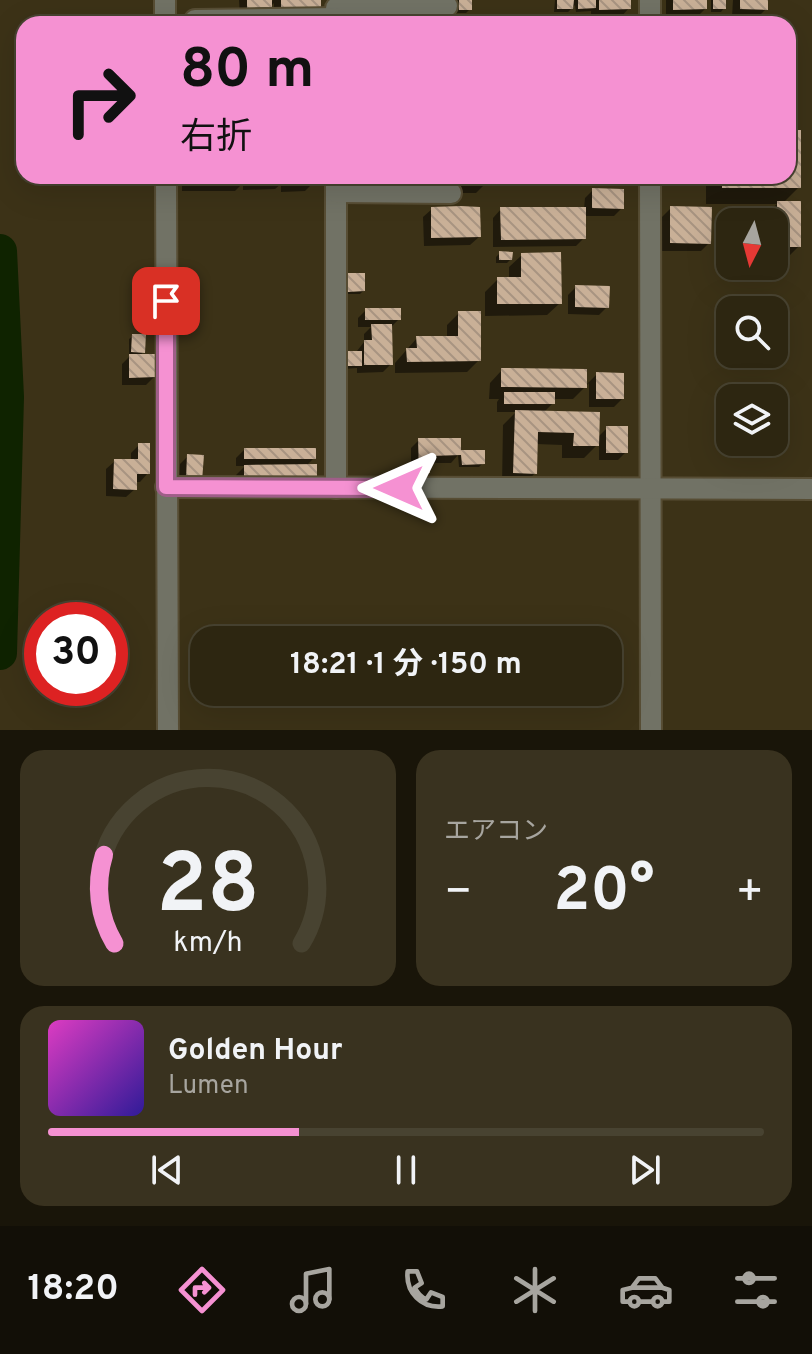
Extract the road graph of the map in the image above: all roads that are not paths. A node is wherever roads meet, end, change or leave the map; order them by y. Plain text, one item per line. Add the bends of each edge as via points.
1 (447, 6) dead end
2 (336, 13) edge
3 (276, 16) edge
4 (166, 184) edge
5 (336, 184) edge
6 (650, 184) edge
7 (451, 193) dead end
8 (166, 487) junction
9 (336, 488) junction
10 (651, 488) junction
11 (812, 489) edge
12 (168, 730) edge
13 (651, 730) edge

1 - 2 street
2 - 3 street
4 - 8 street
5 - 7 street
5 - 9 street
6 - 10 street
8 - 9 street
8 - 12 street
9 - 10 street
10 - 11 street
10 - 13 street

